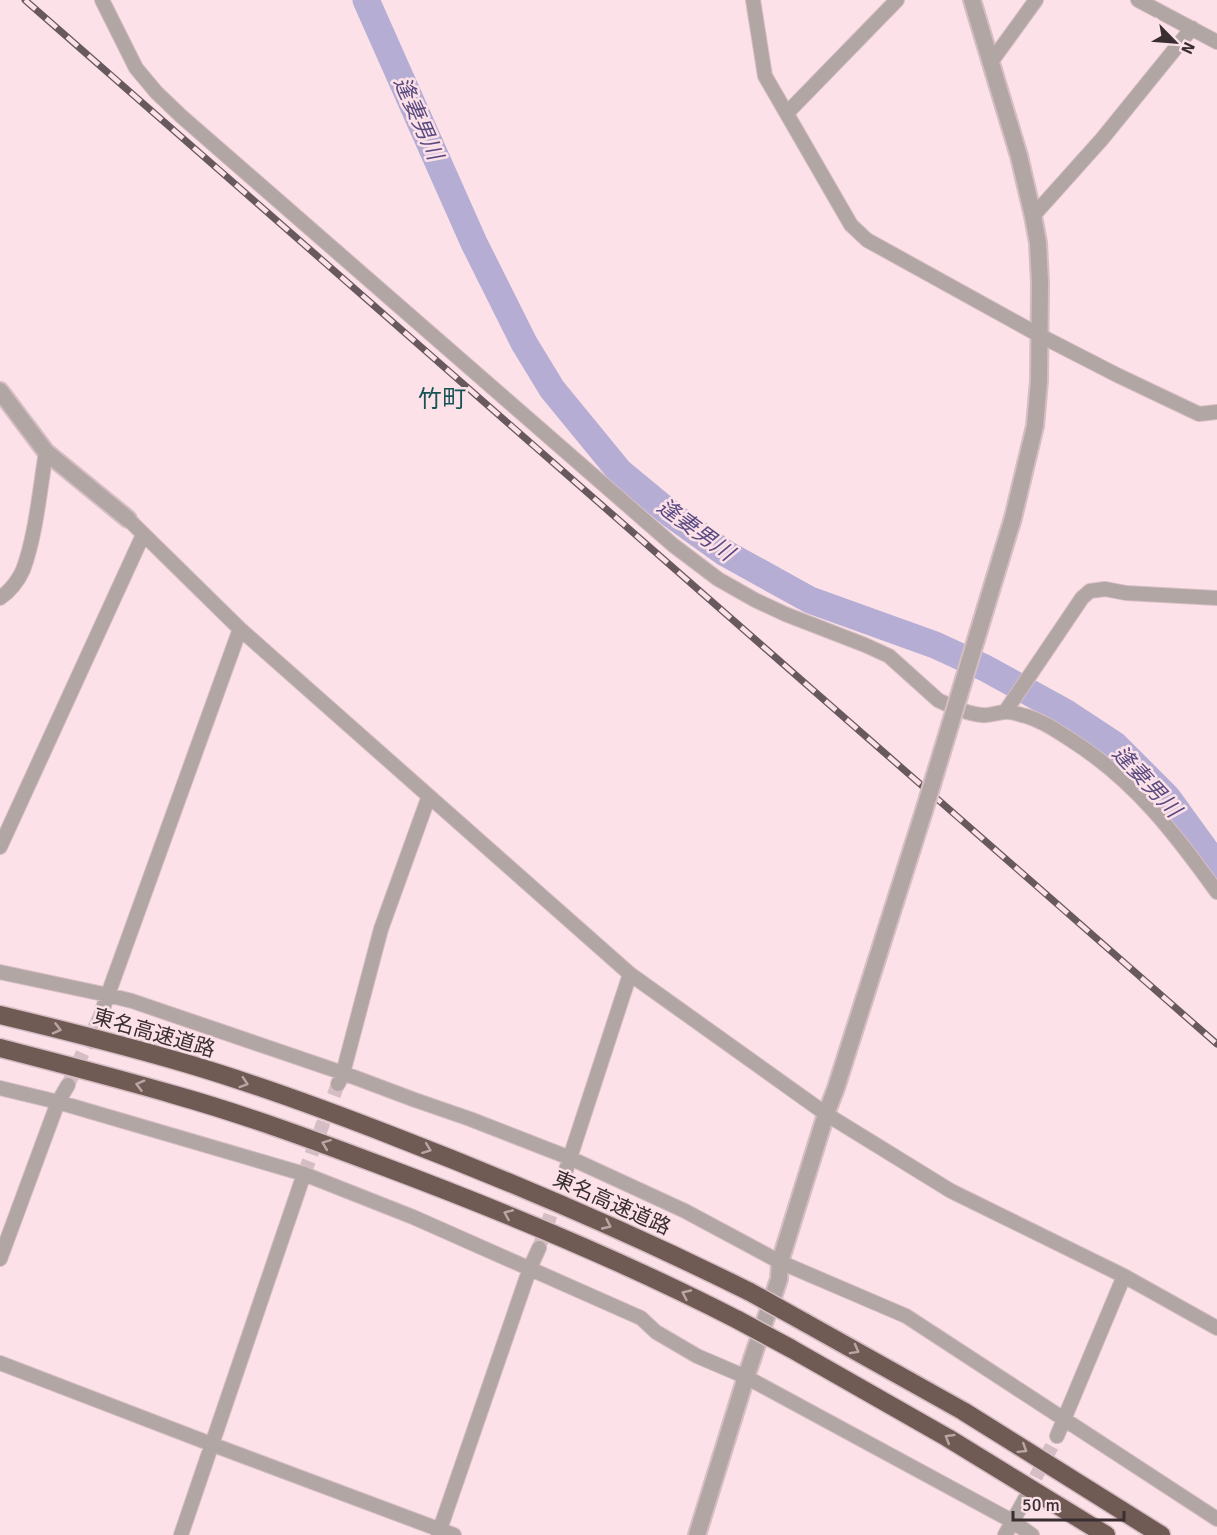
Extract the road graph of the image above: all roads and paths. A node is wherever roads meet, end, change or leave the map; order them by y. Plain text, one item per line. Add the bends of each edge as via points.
1 (102, 0) edge
2 (753, 0) edge
3 (897, 0) edge
4 (972, 0) edge
5 (1036, 0) edge
6 (1138, 0) edge
7 (1192, 28) junction
8 (1217, 42) edge
9 (991, 62) junction
10 (787, 113) junction
11 (1033, 216) junction
12 (1039, 335) junction
13 (0, 391) edge
14 (1217, 412) edge
15 (46, 452) junction
16 (128, 519) joint
17 (143, 535) junction
18 (0, 598) edge
19 (1217, 598) edge
20 (240, 629) junction
21 (1005, 712) junction
22 (429, 796) junction
23 (0, 847) edge
24 (1217, 892) edge
25 (0, 972) edge
26 (630, 974) junction
27 (108, 995) junction
28 (102, 1011) tunnel mouth
29 (0, 1015) edge
30 (0, 1047) edge
31 (340, 1078) junction
32 (68, 1084) tunnel mouth
33 (0, 1088) edge
34 (58, 1102) junction
35 (826, 1114) junction
36 (570, 1158) junction
37 (565, 1173) tunnel mouth
38 (304, 1174) junction
39 (539, 1248) tunnel mouth
40 (0, 1259) edge
41 (780, 1262) junction
42 (530, 1268) junction
43 (1124, 1276) junction
44 (1217, 1328) edge
45 (0, 1363) edge
46 (746, 1377) junction
47 (1064, 1420) junction
48 (1057, 1436) tunnel mouth
49 (211, 1444) junction
50 (1025, 1499) tunnel mouth
51 (1217, 1519) edge
52 (1012, 1521) junction
53 (444, 1533) edge
54 (181, 1535) edge
55 (697, 1535) edge
56 (1005, 1535) edge
57 (1032, 1535) edge
58 (1106, 1535) edge
59 (1161, 1535) edge

1 - 21 street via 136,68 181,116 673,545 718,579 755,600 889,656 938,700 981,716
2 - 10 street via 765,76
3 - 10 street
4 - 9 street
5 - 9 street
6 - 7 street
7 - 8 street
7 - 11 street
9 - 11 street
10 - 12 street via 851,225 867,240
11 - 12 street via 1038,243
12 - 14 street via 1198,414
12 - 35 street, bridge via 1035,426 1013,518
13 - 15 street
15 - 16 street
15 - 18 street via 22,571 10,591
16 - 17 street
17 - 20 street
17 - 23 street
19 - 21 street via 1090,591
20 - 22 street
20 - 27 street
21 - 24 street via 1027,716 1055,730 1115,772 1149,804
22 - 26 street
22 - 31 street via 381,929
25 - 27 street
26 - 35 street
26 - 36 street
27 - 28 street
27 - 31 street
29 -> 59 highway, 東名高速道路, bridge via 189,1065 319,1108 600,1221 804,1322 963,1411
58 -> 30 highway, bridge via 948,1438 790,1348 685,1293 568,1239 308,1138 177,1095
31 - 36 street via 470,1119
32 - 34 street
33 - 34 street
34 - 38 street
34 - 40 street
35 - 41 street
35 - 43 street via 951,1191
36 - 37 street
36 - 41 street via 685,1211
38 - 42 street
38 - 49 street
39 - 42 street
41 - 46 street via 779,1279
41 - 47 street via 906,1316
42 - 46 street via 641,1318 656,1332 697,1356
42 - 53 street
43 - 44 street
43 - 47 street
45 - 49 street
46 - 52 street
46 - 55 street
47 - 48 street
47 - 51 street
49 - 53 street
49 - 54 street
50 - 52 street
52 - 56 street
52 - 57 street

